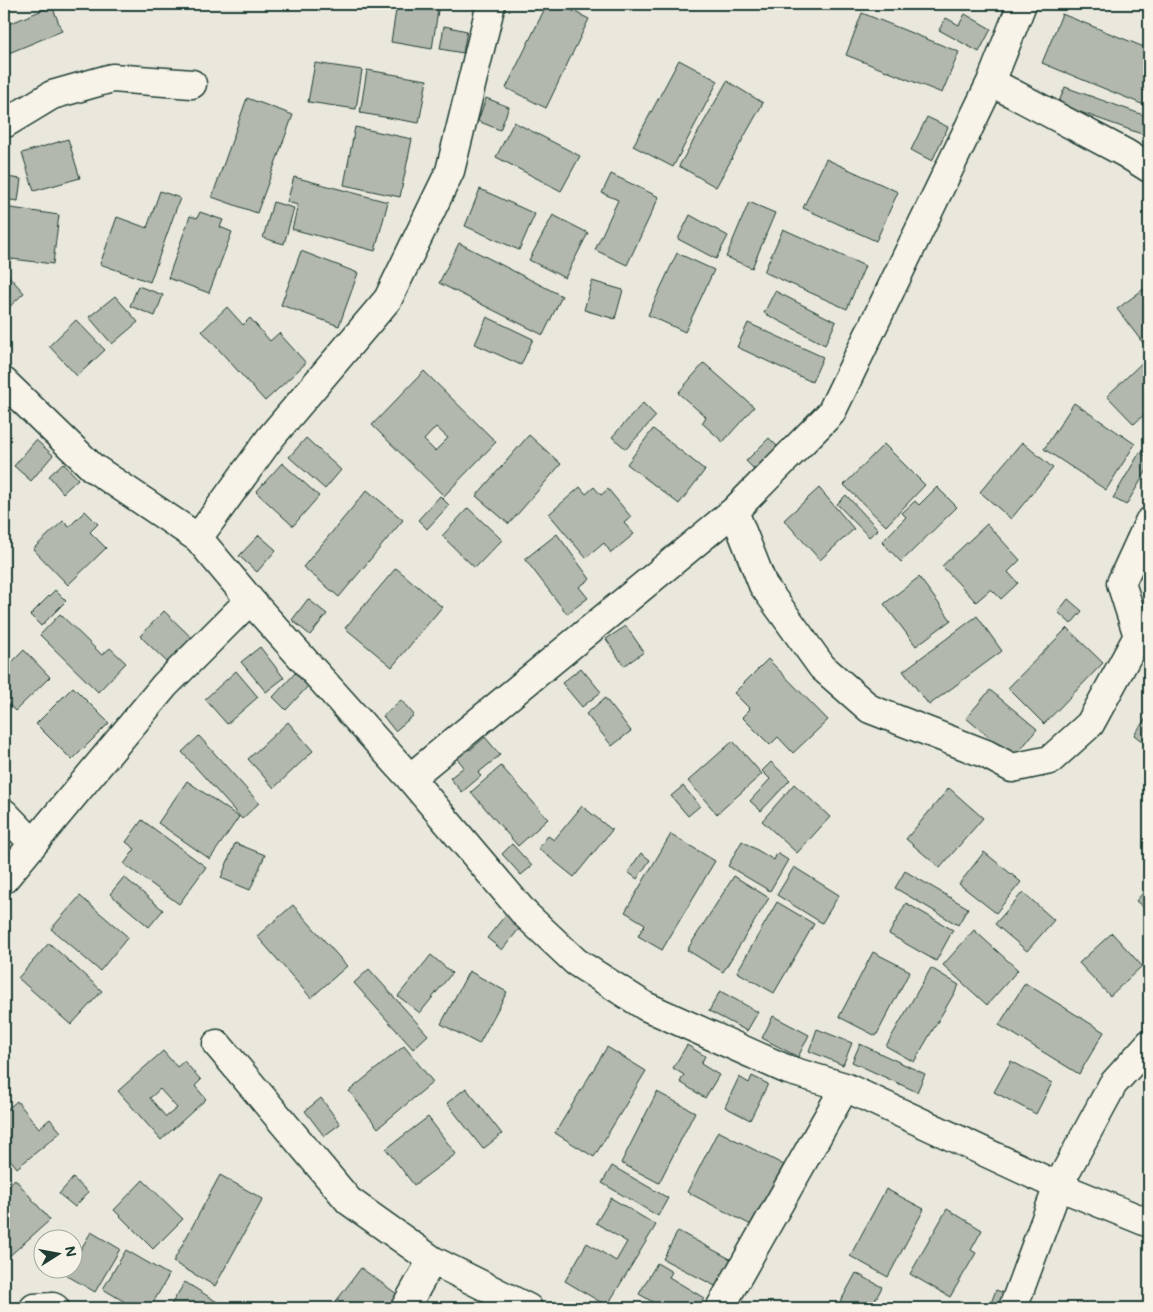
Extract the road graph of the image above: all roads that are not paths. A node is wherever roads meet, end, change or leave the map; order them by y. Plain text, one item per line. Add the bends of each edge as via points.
1 (491, 4) edge
2 (1022, 4) edge
3 (991, 82) junction
4 (192, 84) dead end
5 (4, 124) edge
6 (1149, 168) edge
7 (4, 382) edge
8 (734, 510) junction
9 (1149, 522) edge
10 (198, 538) junction
11 (1121, 583) junction
12 (1149, 596) edge
13 (250, 600) junction
14 (410, 778) junction
15 (4, 813) edge
16 (33, 843) junction
17 (4, 880) edge
18 (217, 1044) dead end
19 (1149, 1044) edge
20 (845, 1087) junction
21 (1058, 1186) junction
22 (1149, 1223) edge
23 (432, 1260) junction
24 (34, 1308) edge
25 (55, 1308) edge
26 (405, 1308) edge
27 (528, 1308) edge
28 (720, 1308) edge
29 (1013, 1308) edge

1 - 10 street via 450,171 388,299 272,437
2 - 3 street
3 - 6 street
3 - 8 street via 831,412
4 - 5 street via 112,78 52,95
7 - 10 street via 92,467
8 - 11 street via 763,584 822,666 870,708 986,754 1012,768 1050,760 1090,724 1138,636
8 - 14 street
9 - 11 street
10 - 13 street
11 - 12 street
13 - 14 street
13 - 16 street via 165,685
14 - 20 street via 525,914 576,962 654,1010 788,1070
15 - 16 street
16 - 17 street
18 - 23 street via 349,1201
19 - 21 street via 1112,1084
20 - 21 street
20 - 28 street
21 - 22 street
21 - 29 street
23 - 26 street
23 - 27 street
24 - 25 street

